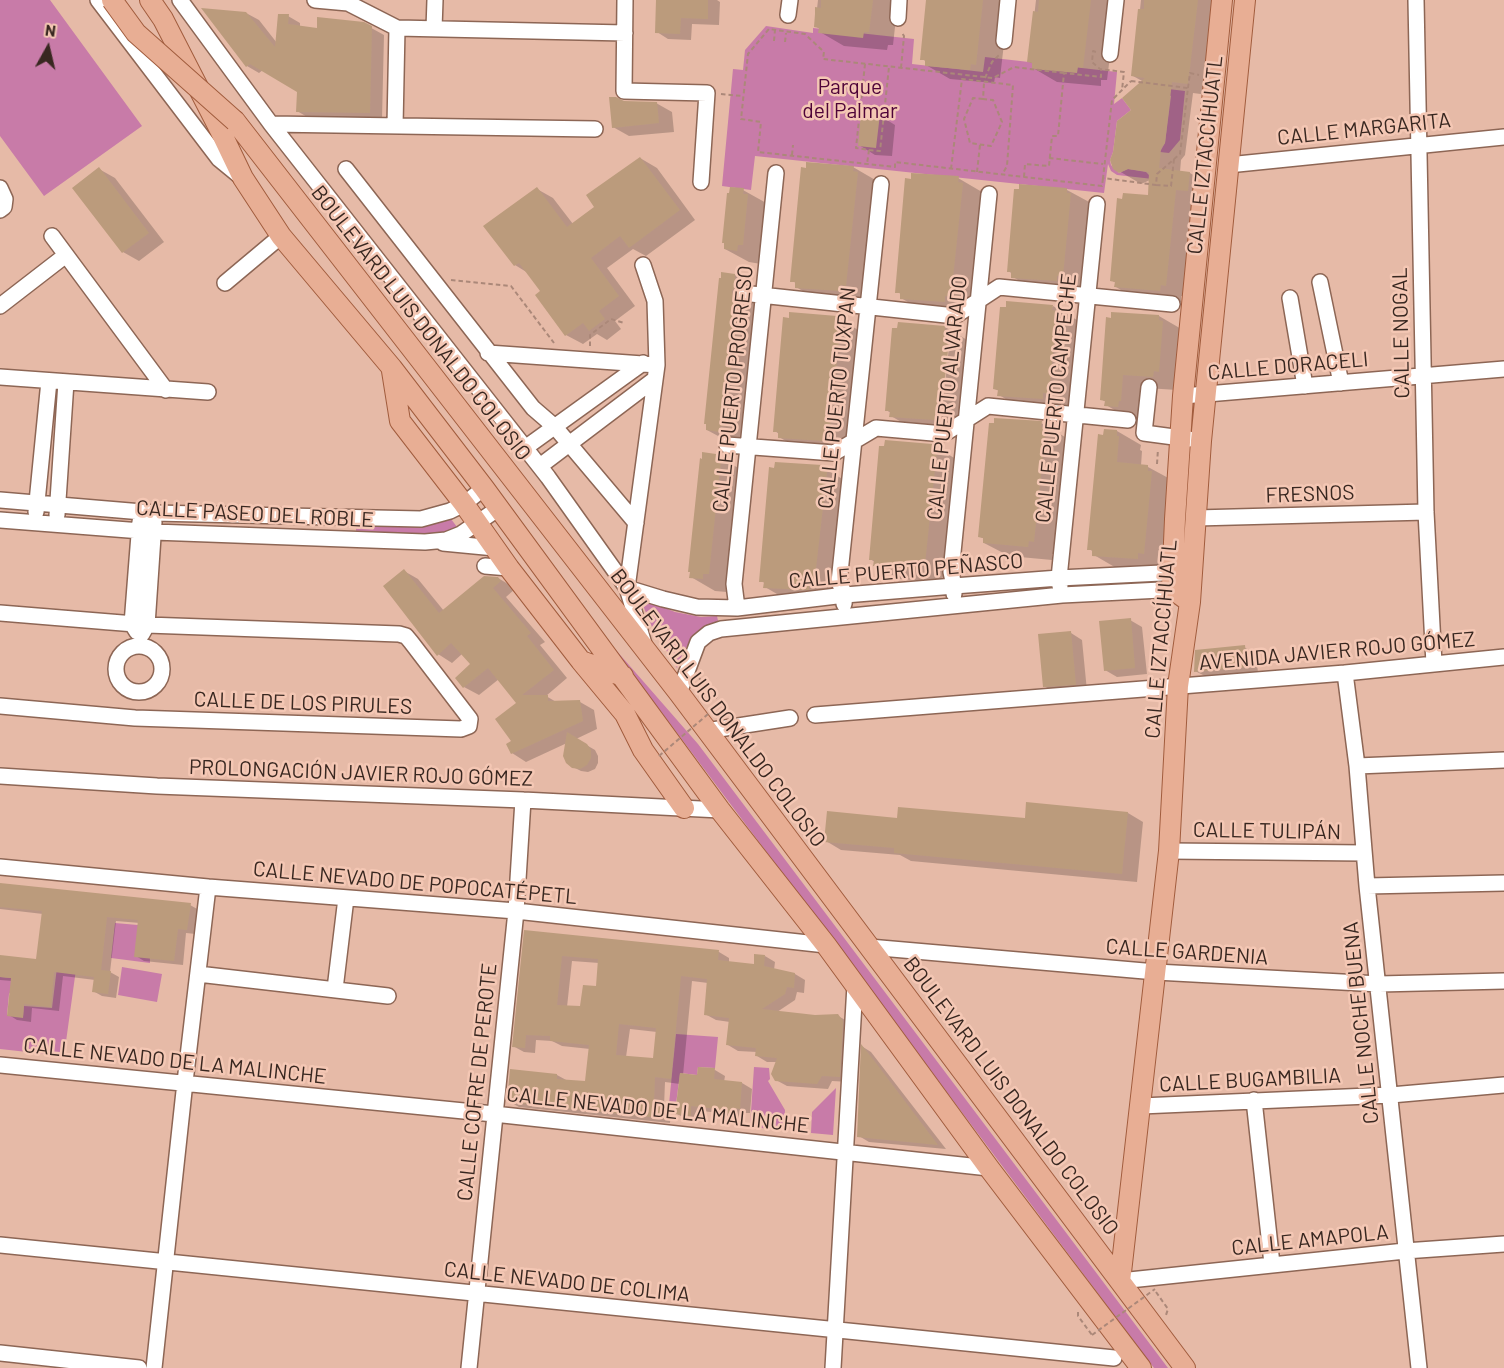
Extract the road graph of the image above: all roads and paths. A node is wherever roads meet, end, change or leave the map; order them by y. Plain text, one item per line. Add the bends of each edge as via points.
1 (98, 0) edge
2 (112, 0) edge
3 (150, 0) edge
4 (180, 0) edge
5 (315, 0) edge
6 (435, 0) edge
7 (625, 0) edge
8 (900, 0) edge
9 (1008, 0) edge
10 (1116, 0) edge
11 (1222, 0) edge
12 (1245, 0) edge
13 (1416, 0) edge
14 (348, 1) edge
15 (898, 18) joint
16 (398, 28) junction
17 (434, 29) junction
18 (775, 30) junction
19 (625, 33) junction
20 (774, 41) dead end
21 (1004, 41) joint
22 (1110, 54) dead end
23 (865, 64) junction
24 (889, 66) junction
25 (901, 68) junction
26 (1101, 69) dead end
27 (1064, 73) junction
28 (985, 77) junction
29 (1215, 78) junction
30 (1237, 80) junction
31 (984, 82) junction
32 (821, 90) dead end
33 (862, 90) junction
34 (707, 93) junction
35 (742, 96) junction
36 (983, 99) junction
37 (271, 124) junction
38 (395, 126) junction
39 (595, 129) dead end
40 (1504, 137) edge
41 (794, 145) dead end
42 (980, 145) junction
43 (1419, 145) junction
44 (869, 150) junction
45 (792, 155) junction
46 (1049, 158) junction
47 (1174, 159) junction
48 (867, 164) junction
49 (1105, 164) junction
50 (1228, 165) junction
51 (346, 169) dead end
52 (951, 169) junction
53 (977, 172) junction
54 (776, 173) dead end
55 (1003, 175) junction
56 (1024, 177) junction
57 (243, 178) junction
58 (1103, 178) junction
59 (701, 182) dead end
60 (881, 184) dead end
61 (1156, 185) junction
62 (0, 188) edge
63 (989, 194) dead end
64 (1097, 204) dead end
65 (0, 210) edge
66 (52, 236) dead end
67 (281, 236) junction
68 (66, 255) junction
69 (643, 265) dead end
70 (430, 277) junction
71 (1320, 282) dead end
72 (225, 284) dead end
73 (742, 293) dead end
74 (1088, 295) junction
75 (764, 296) junction
76 (1290, 298) dead end
77 (978, 301) junction
78 (1172, 304) dead end
79 (0, 306) edge
80 (868, 306) junction
81 (624, 323) dead end
82 (552, 341) dead end
83 (590, 349) dead end
84 (488, 353) junction
85 (392, 368) junction
86 (652, 369) junction
87 (1504, 369) edge
88 (1422, 375) junction
89 (0, 377) edge
90 (49, 381) junction
91 (66, 382) junction
92 (1341, 382) junction
93 (1305, 386) junction
94 (1149, 387) dead end
95 (166, 390) junction
96 (208, 392) dead end
97 (1206, 395) junction
98 (1183, 396) junction
99 (1076, 414) junction
100 (966, 419) junction
101 (1128, 420) dead end
102 (555, 427) junction
103 (1180, 438) junction
104 (854, 441) junction
105 (1201, 441) junction
106 (569, 444) junction
107 (727, 445) dead end
108 (748, 446) junction
109 (525, 448) junction
110 (43, 449) junction
111 (61, 450) junction
112 (540, 466) junction
113 (484, 488) junction
114 (0, 500) edge
115 (37, 504) junction
116 (464, 504) junction
117 (58, 505) junction
118 (499, 508) junction
119 (147, 512) junction
120 (1426, 512) junction
121 (1196, 518) junction
122 (0, 520) edge
123 (35, 523) junction
124 (636, 523) junction
125 (57, 524) junction
126 (147, 531) junction
127 (425, 542) junction
128 (483, 545) junction
129 (1059, 578) junction
130 (1183, 585) junction
131 (954, 586) junction
132 (627, 588) junction
133 (845, 595) junction
134 (1062, 595) junction
135 (952, 605) junction
136 (737, 608) junction
137 (0, 613) edge
138 (843, 616) junction
139 (140, 633) junction
140 (646, 650) junction
141 (1504, 657) edge
142 (581, 661) junction
143 (1434, 664) junction
144 (1345, 673) junction
145 (623, 676) junction
146 (706, 686) dead end
147 (1178, 686) junction
148 (137, 692) junction
149 (679, 693) junction
150 (0, 706) edge
151 (815, 715) dead end
152 (135, 718) junction
153 (790, 718) dead end
154 (706, 731) junction
155 (659, 756) dead end
156 (1504, 760) edge
157 (1357, 766) junction
158 (0, 776) edge
159 (523, 800) junction
160 (684, 808) junction
161 (720, 810) junction
162 (1169, 851) junction
163 (1364, 853) junction
164 (0, 867) edge
165 (1504, 882) edge
166 (1367, 886) junction
167 (208, 887) junction
168 (346, 898) junction
169 (516, 910) junction
170 (826, 945) junction
171 (869, 947) junction
172 (1156, 972) junction
173 (198, 974) junction
174 (1504, 981) edge
175 (1379, 984) junction
176 (855, 985) junction
177 (335, 989) junction
178 (388, 996) dead end
179 (0, 1065) edge
180 (185, 1082) junction
181 (1504, 1085) edge
182 (1390, 1095) junction
183 (1254, 1100) junction
184 (1141, 1106) junction
185 (494, 1114) junction
186 (844, 1151) junction
187 (989, 1168) junction
188 (1504, 1244) edge
189 (0, 1245) edge
190 (1405, 1251) junction
191 (166, 1263) junction
192 (1272, 1264) junction
193 (1120, 1281) junction
194 (477, 1294) junction
195 (1168, 1309) dead end
196 (1078, 1316) dead end
197 (834, 1331) junction
198 (0, 1353) edge
199 (1117, 1358) edge
200 (139, 1368) edge
201 (154, 1368) edge
202 (470, 1368) edge
203 (833, 1368) edge
204 (1141, 1368) edge
205 (1185, 1368) edge
206 (1419, 1368) edge

1 - 57 street via 219,159
2 - 140 main road, BOULEVARD LUIS DONALDO COLOSIO, bridge via 136,33 235,121
3 - 57 main road, bridge
4 - 37 street
5 - 14 street
6 - 17 street
7 - 19 street
8 - 15 street
9 - 21 street
10 - 22 street
11 - 29 main road
12 - 30 main road, CALLE IZTACCÍHUATL
13 - 43 street, CALLE NOGAL
14 - 16 street
15 - 25 path via 904,36
16 - 17 street
16 - 38 street
17 - 19 street
18 - 20 path
18 - 23 path via 805,34 824,52 823,59
18 - 35 path via 769,29 748,54
19 - 34 street via 624,91
21 - 28 path via 1003,50
23 - 24 path
23 - 33 path
24 - 25 path
24 - 44 path via 880,151
25 - 28 path
26 - 27 path via 1101,77
27 - 28 path via 1014,67 993,78
27 - 46 path via 1058,136 1052,136
28 - 31 path
29 - 30 main road
29 - 98 main road
30 - 50 main road, CALLE IZTACCÍHUATL
31 - 36 path
31 - 52 path via 962,79
31 - 55 path via 1014,85
32 - 33 path
33 - 44 path via 856,148
34 - 35 path
34 - 59 street
35 - 45 path via 741,119 761,122 758,152
36 - 42 path via 974,98 964,119 970,143
36 - 42 path via 993,100 1002,122 991,146
37 - 38 street
37 - 109 street
38 - 39 street
40 - 43 street, CALLE MARGARITA
41 - 45 path
42 - 53 path
43 - 50 street, CALLE MARGARITA
43 - 88 street, CALLE NOGAL
44 - 48 path
45 - 48 path
46 - 49 path
46 - 56 path via 1049,166 1025,164
47 - 49 path via 1180,154 1188,88 1131,81 1112,100
47 - 61 path via 1158,174
47 - 61 path via 1171,186
48 - 52 path via 895,167 896,162
49 - 58 path
50 - 97 main road, CALLE IZTACCÍHUATL
51 - 70 street
52 - 53 path
53 - 55 path
54 - 75 street, CALLE PUERTO PROGRESO
55 - 56 path
56 - 58 path via 1102,186
57 - 67 main road
58 - 61 path
60 - 80 street, CALLE PUERTO TUXPAN
62 - 65 street via 5,199
63 - 77 street, CALLE PUERTO ALVARADO
64 - 74 street, CALLE PUERTO CAMPECHE
66 - 68 street
67 - 72 street
67 - 85 main road
68 - 79 street
68 - 95 street
69 - 86 street via 655,301
70 - 82 path via 511,286
70 - 84 street
71 - 92 street
73 - 75 street
74 - 77 street via 999,287
74 - 78 street
74 - 99 street, CALLE PUERTO CAMPECHE
75 - 80 street
75 - 108 street, CALLE PUERTO PROGRESO
76 - 93 street
77 - 80 street via 955,316
77 - 100 street, CALLE PUERTO ALVARADO
80 - 104 street, CALLE PUERTO TUXPAN
81 - 83 path via 611,319 590,334
84 - 86 street
84 - 102 street via 533,408
85 - 113 main road
85 - 116 main road via 400,421
86 - 102 street
86 - 106 street
86 - 124 street
87 - 88 street, CALLE DORACELI
88 - 92 street, CALLE DORACELI
88 - 120 street, CALLE NOGAL
89 - 90 street
90 - 91 street
90 - 110 street
91 - 95 street
91 - 111 street
92 - 93 street, CALLE DORACELI
93 - 97 street, CALLE DORACELI
94 - 103 street via 1144,434
95 - 96 street
97 - 98 street, CALLE DORACELI
97 - 105 main road, CALLE IZTACCÍHUATL
98 - 103 main road
99 - 100 street via 988,405
99 - 101 street
99 - 129 street, CALLE PUERTO CAMPECHE
100 - 104 street via 944,434 876,428
100 - 131 street, CALLE PUERTO ALVARADO via 951,572
102 - 106 street
102 - 109 street
103 - 105 street
103 - 130 main road
104 - 108 street via 834,453
104 - 133 street, CALLE PUERTO TUXPAN via 839,582
105 - 121 main road, CALLE IZTACCÍHUATL
106 - 112 street
106 - 124 street
107 - 108 street
108 - 136 street, CALLE PUERTO PROGRESO via 734,584
109 - 112 street
110 - 111 street
110 - 115 street
111 - 117 street
112 - 132 street
113 - 116 street, CALLE PASEO DEL ROBLE
113 - 118 main road
114 - 115 street, CALLE PASEO DEL ROBLE
115 - 117 street, CALLE PASEO DEL ROBLE
115 - 123 street
116 - 119 street, CALLE PASEO DEL ROBLE via 421,519
116 - 128 main road
117 - 119 street, CALLE PASEO DEL ROBLE
117 - 125 street
118 - 128 street, CALLE PASEO DEL ROBLE
118 - 145 main road
119 - 126 street
120 - 121 street, FRESNOS
120 - 143 street, CALLE NOGAL
121 - 130 main road, CALLE IZTACCÍHUATL
122 - 123 street, CALLE PASEO DEL ROBLE
123 - 125 street, CALLE PASEO DEL ROBLE
124 - 132 street
125 - 126 street, CALLE PASEO DEL ROBLE
126 - 127 street, CALLE PASEO DEL ROBLE
126 - 139 street
127 - 128 street
127 - 128 street, CALLE PASEO DEL ROBLE via 461,534
128 - 142 main road via 509,568
129 - 130 street, CALLE PUERTO PEÑASCO
129 - 131 street, CALLE PUERTO PEÑASCO
129 - 134 street, CALLE PUERTO CAMPECHE
130 - 134 street, CALLE PUERTO PEÑASCO
130 - 147 main road, CALLE IZTACCÍHUATL
131 - 133 street, CALLE PUERTO PEÑASCO
131 - 135 street, CALLE PUERTO ALVARADO
132 - 136 street, CALLE PUERTO PEÑASCO via 697,607
132 - 140 street
133 - 136 street, CALLE PUERTO PEÑASCO
133 - 138 street, CALLE PUERTO TUXPAN
134 - 135 street, CALLE PUERTO PEÑASCO
135 - 138 street, CALLE PUERTO PEÑASCO
137 - 139 street
138 - 149 street, CALLE PUERTO PEÑASCO via 709,633 698,642
139 - 148 street via 115,668 124,687
139 - 148 street via 158,656 162,670 157,684
139 - 152 street, CALLE DE LOS PIRULES via 399,634 406,636 470,719 469,726 461,729
140 - 149 main road, BOULEVARD LUIS DONALDO COLOSIO
141 - 143 street, AVENIDA JAVIER ROJO GÓMEZ
142 - 145 main road
142 - 160 main road via 625,714 643,750
143 - 144 street, AVENIDA JAVIER ROJO GÓMEZ
144 - 147 street, AVENIDA JAVIER ROJO GÓMEZ
144 - 157 street, CALLE NOCHE BUENA
145 - 161 main road
146 - 155 path, bridge via 721,703
147 - 151 street, AVENIDA JAVIER ROJO GÓMEZ
147 - 162 main road, CALLE IZTACCÍHUATL
148 - 152 street
149 - 154 main road, BOULEVARD LUIS DONALDO COLOSIO
150 - 152 street, CALLE DE LOS PIRULES
153 - 154 street
154 - 171 main road, BOULEVARD LUIS DONALDO COLOSIO
156 - 157 street
157 - 163 street, CALLE NOCHE BUENA
158 - 159 street, PROLONGACIÓN JAVIER ROJO GÓMEZ
159 - 160 street, PROLONGACIÓN JAVIER ROJO GÓMEZ
159 - 169 street, CALLE COFRE DE PEROTE
160 - 161 street, PROLONGACIÓN JAVIER ROJO GÓMEZ
161 - 170 main road
162 - 163 street, CALLE TULIPÁN
162 - 172 main road, CALLE IZTACCÍHUATL
163 - 166 street, CALLE NOCHE BUENA
164 - 167 street, CALLE NEVADO DE POPOCATÉPETL
165 - 166 street
166 - 175 street, CALLE NOCHE BUENA
167 - 168 street, CALLE NEVADO DE POPOCATÉPETL
167 - 173 street
168 - 169 street, CALLE NEVADO DE POPOCATÉPETL
168 - 177 street
169 - 170 street, CALLE NEVADO DE POPOCATÉPETL
169 - 185 street, CALLE COFRE DE PEROTE
170 - 176 main road
171 - 172 street, CALLE GARDENIA
171 - 193 main road, BOULEVARD LUIS DONALDO COLOSIO
172 - 175 street, CALLE GARDENIA
172 - 184 main road, CALLE IZTACCÍHUATL
173 - 177 street
173 - 180 street
174 - 175 street, CALLE GARDENIA
175 - 182 street, CALLE NOCHE BUENA
176 - 186 street
176 - 187 main road
177 - 178 street
179 - 180 street, CALLE NEVADO DE LA MALINCHE
180 - 185 street, CALLE NEVADO DE LA MALINCHE
180 - 191 street
181 - 182 street, CALLE BUGAMBILIA
182 - 183 street, CALLE BUGAMBILIA
182 - 190 street, CALLE NOCHE BUENA
183 - 184 street, CALLE BUGAMBILIA
183 - 192 street
184 - 193 main road, CALLE IZTACCÍHUATL
185 - 186 street, CALLE NEVADO DE LA MALINCHE
185 - 194 street, CALLE COFRE DE PEROTE
186 - 187 street, CALLE NEVADO DE LA MALINCHE
186 - 197 street
187 - 199 main road
188 - 190 street, CALLE AMAPOLA
189 - 191 street, CALLE NEVADO DE COLIMA
190 - 192 street, CALLE AMAPOLA
190 - 206 street, CALLE NOCHE BUENA
191 - 194 street, CALLE NEVADO DE COLIMA
191 - 201 street
192 - 193 street, CALLE AMAPOLA
193 - 205 main road, BOULEVARD LUIS DONALDO COLOSIO
194 - 197 street, CALLE NEVADO DE COLIMA
194 - 202 street, CALLE COFRE DE PEROTE
195 - 196 path, bridge via 1155,1289 1092,1335
197 - 199 street, CALLE NEVADO DE COLIMA
197 - 203 street
198 - 200 street
199 - 204 main road

